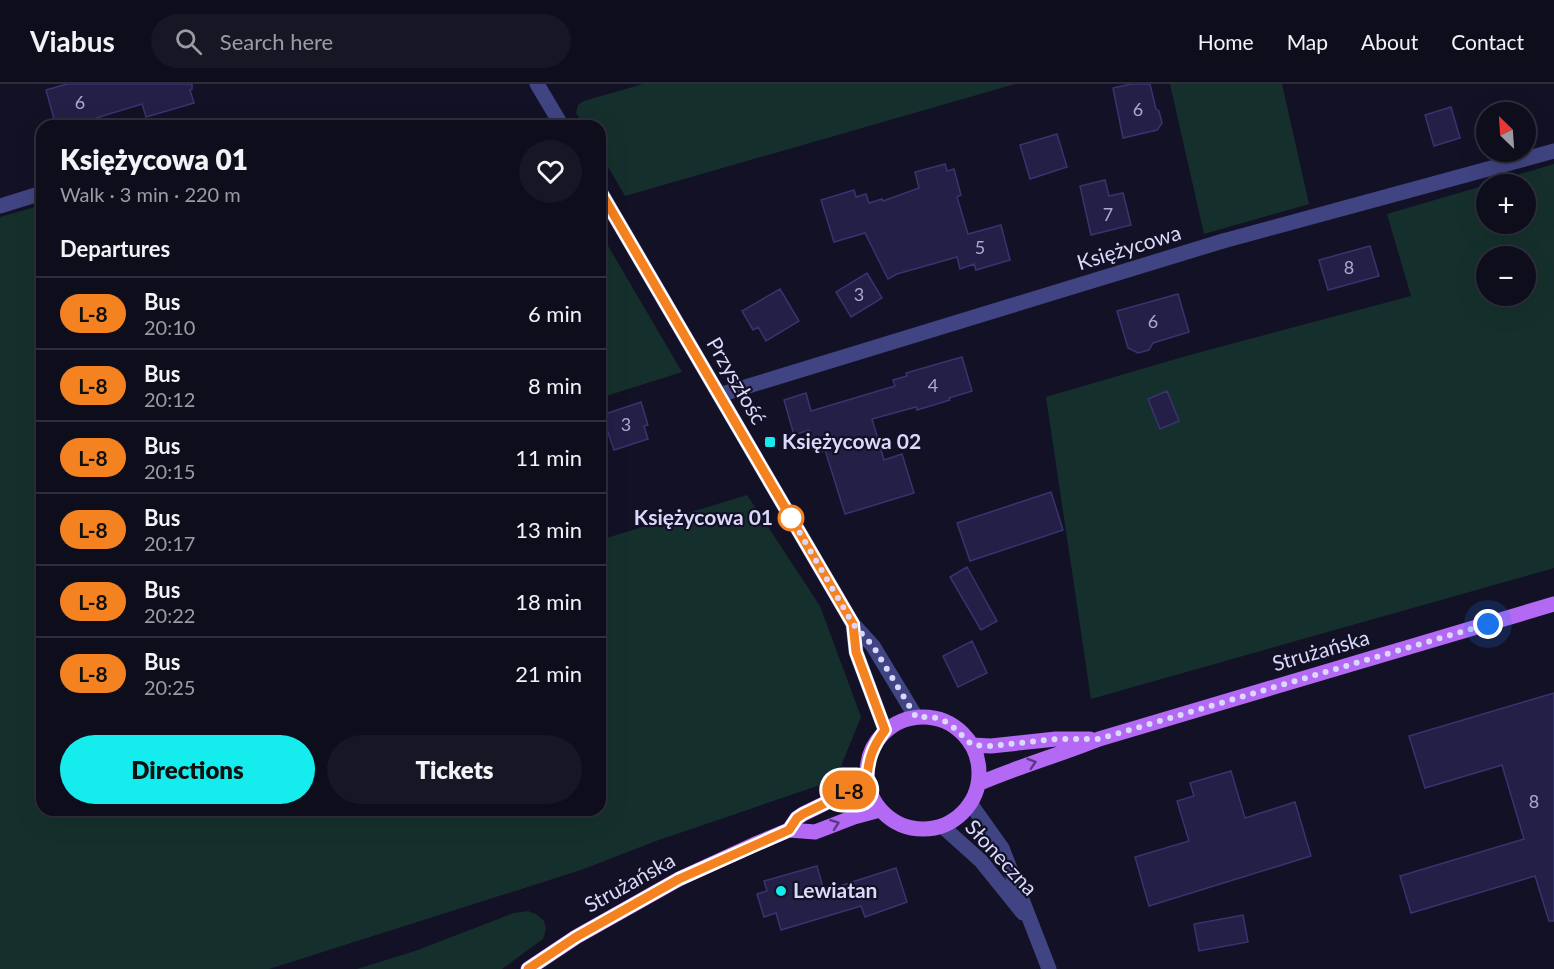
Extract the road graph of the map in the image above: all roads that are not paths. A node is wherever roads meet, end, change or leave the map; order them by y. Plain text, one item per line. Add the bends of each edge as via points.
1 (537, 84) edge
2 (558, 120) edge
3 (1554, 151) edge
4 (36, 195) edge
5 (606, 201) edge
6 (0, 206) edge
7 (719, 395) junction
8 (1554, 604) edge
9 (853, 624) junction
10 (916, 717) junction
11 (885, 730) junction
12 (1099, 739) junction
13 (972, 745) junction
14 (867, 779) junction
15 (978, 784) junction
16 (970, 803) junction
17 (880, 810) junction
18 (942, 826) junction
19 (789, 830) junction
20 (1029, 920) junction
21 (528, 969) edge
22 (1049, 969) edge

1 - 2 street
3 - 7 street, Księżycowa via 1223,241
4 - 6 street
5 - 7 street, Przyszłość
7 - 9 street, Przyszłość
8 - 12 main road, Strużańska
9 - 10 street, Przyszłość via 873,646
9 - 11 street, Przyszłość via 856,652
10 - 11 main road
10 - 13 main road via 933,717 949,723
11 - 14 main road via 868,761
12 - 13 main road, Strużańska
15 -> 12 main road, Strużańska
13 - 15 main road via 978,759
14 - 17 main road
14 - 19 main road, Strużańska via 803,814
15 - 16 main road
16 - 18 main road via 957,818
16 - 20 street, Słoneczna via 1002,848
17 - 18 main road via 892,821 908,827
19 -> 17 main road, Strużańska via 815,832
18 - 20 street, Słoneczna via 981,861
19 - 21 main road, Strużańska via 679,879
20 - 22 street, Słoneczna

